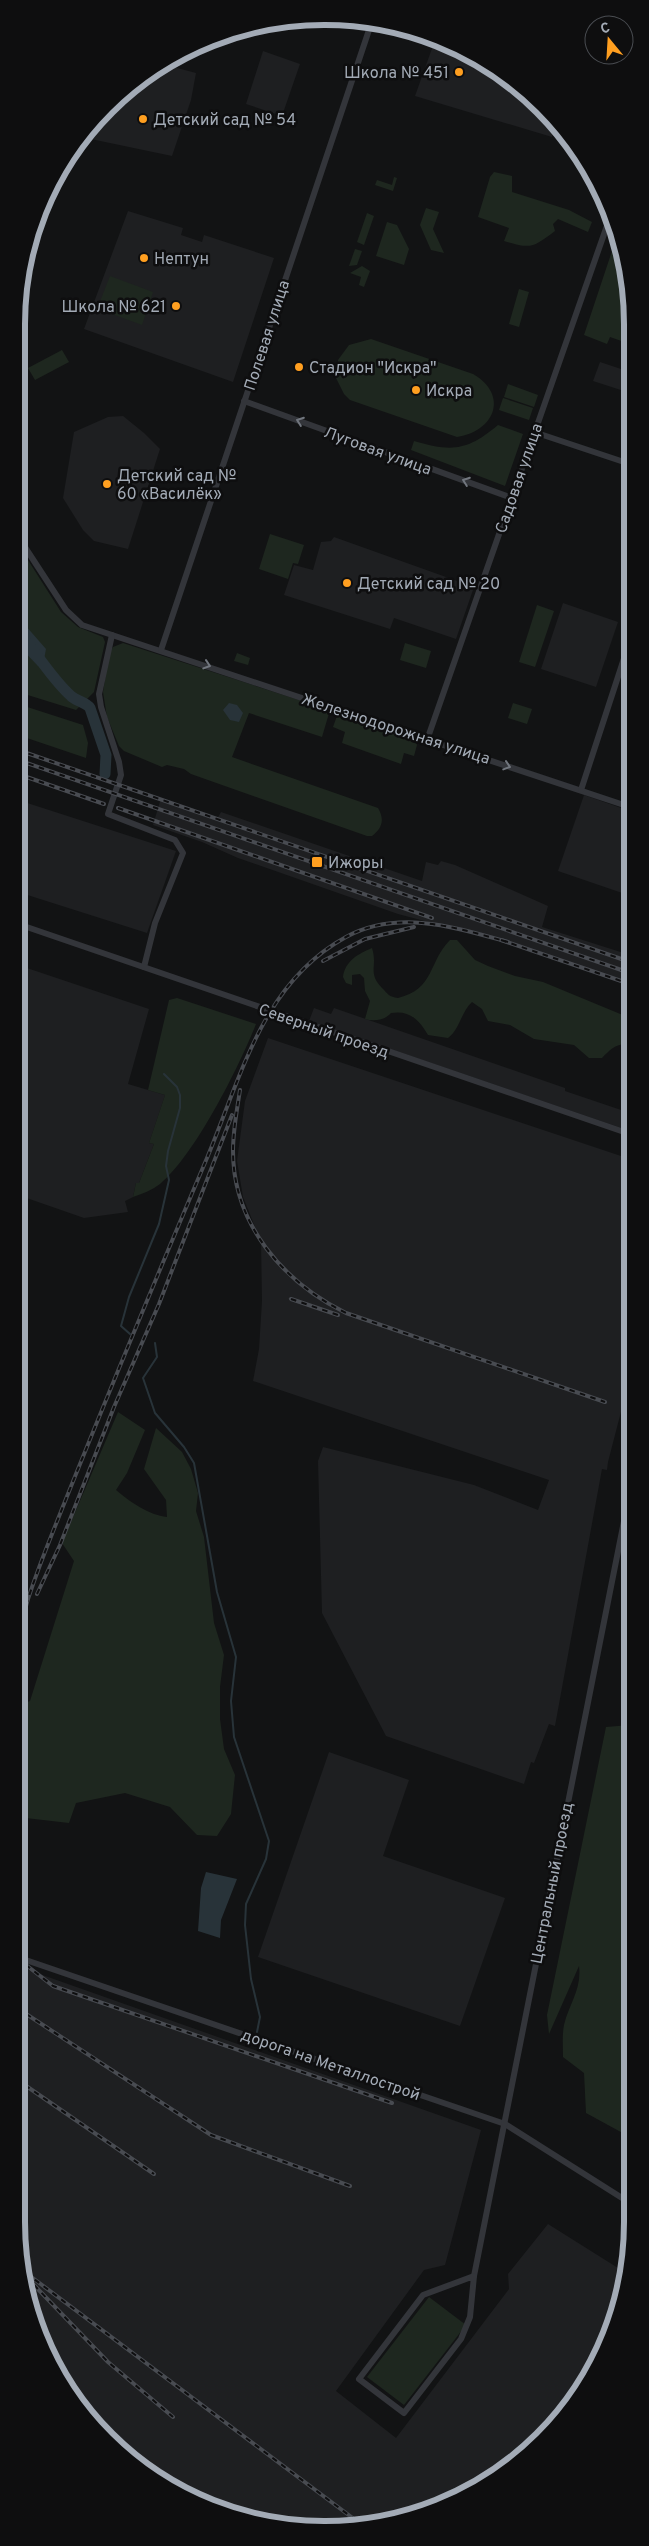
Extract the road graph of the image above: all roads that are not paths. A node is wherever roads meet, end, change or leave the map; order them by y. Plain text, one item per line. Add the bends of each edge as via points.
1 (369, 29) edge
2 (607, 226) edge
3 (244, 401) junction
4 (534, 432) junction
5 (624, 462) edge
6 (512, 498) junction
7 (25, 547) edge
8 (112, 635) junction
9 (161, 650) junction
10 (624, 658) edge
11 (427, 740) junction
12 (581, 790) junction
13 (624, 805) edge
14 (25, 926) edge
15 (144, 967) junction
16 (624, 1132) edge
17 (624, 1521) edge
18 (25, 1960) edge
19 (505, 2124) junction
20 (624, 2199) edge
21 (474, 2276) junction

1 - 3 street, Полевая улица
2 - 4 street, Садовая улица
6 -> 3 street, Луговая улица
3 - 9 street, Полевая улица
4 - 5 street
4 - 6 street, Садовая улица
6 - 11 street, Садовая улица
7 - 8 street, Железнодорожная улица via 73,618 82,625
8 - 9 street, Железнодорожная улица
8 - 15 street via 99,694 121,775 108,814 175,840 183,853 156,923
9 -> 11 street, Железнодорожная улица
10 - 12 street
11 -> 12 street, Железнодорожная улица
12 - 13 street, Железнодорожная улица
14 - 15 street, Северный проезд
15 - 16 street, Северный проезд
17 - 19 street, Центральный проезд
18 - 19 street, дорога на Металлострой
19 - 20 street, дорога на Металлострой
19 - 21 street, Центральный проезд
21 - 21 street, Центральный проезд via 423,2295 359,2378 404,2413 461,2339 470,2317

